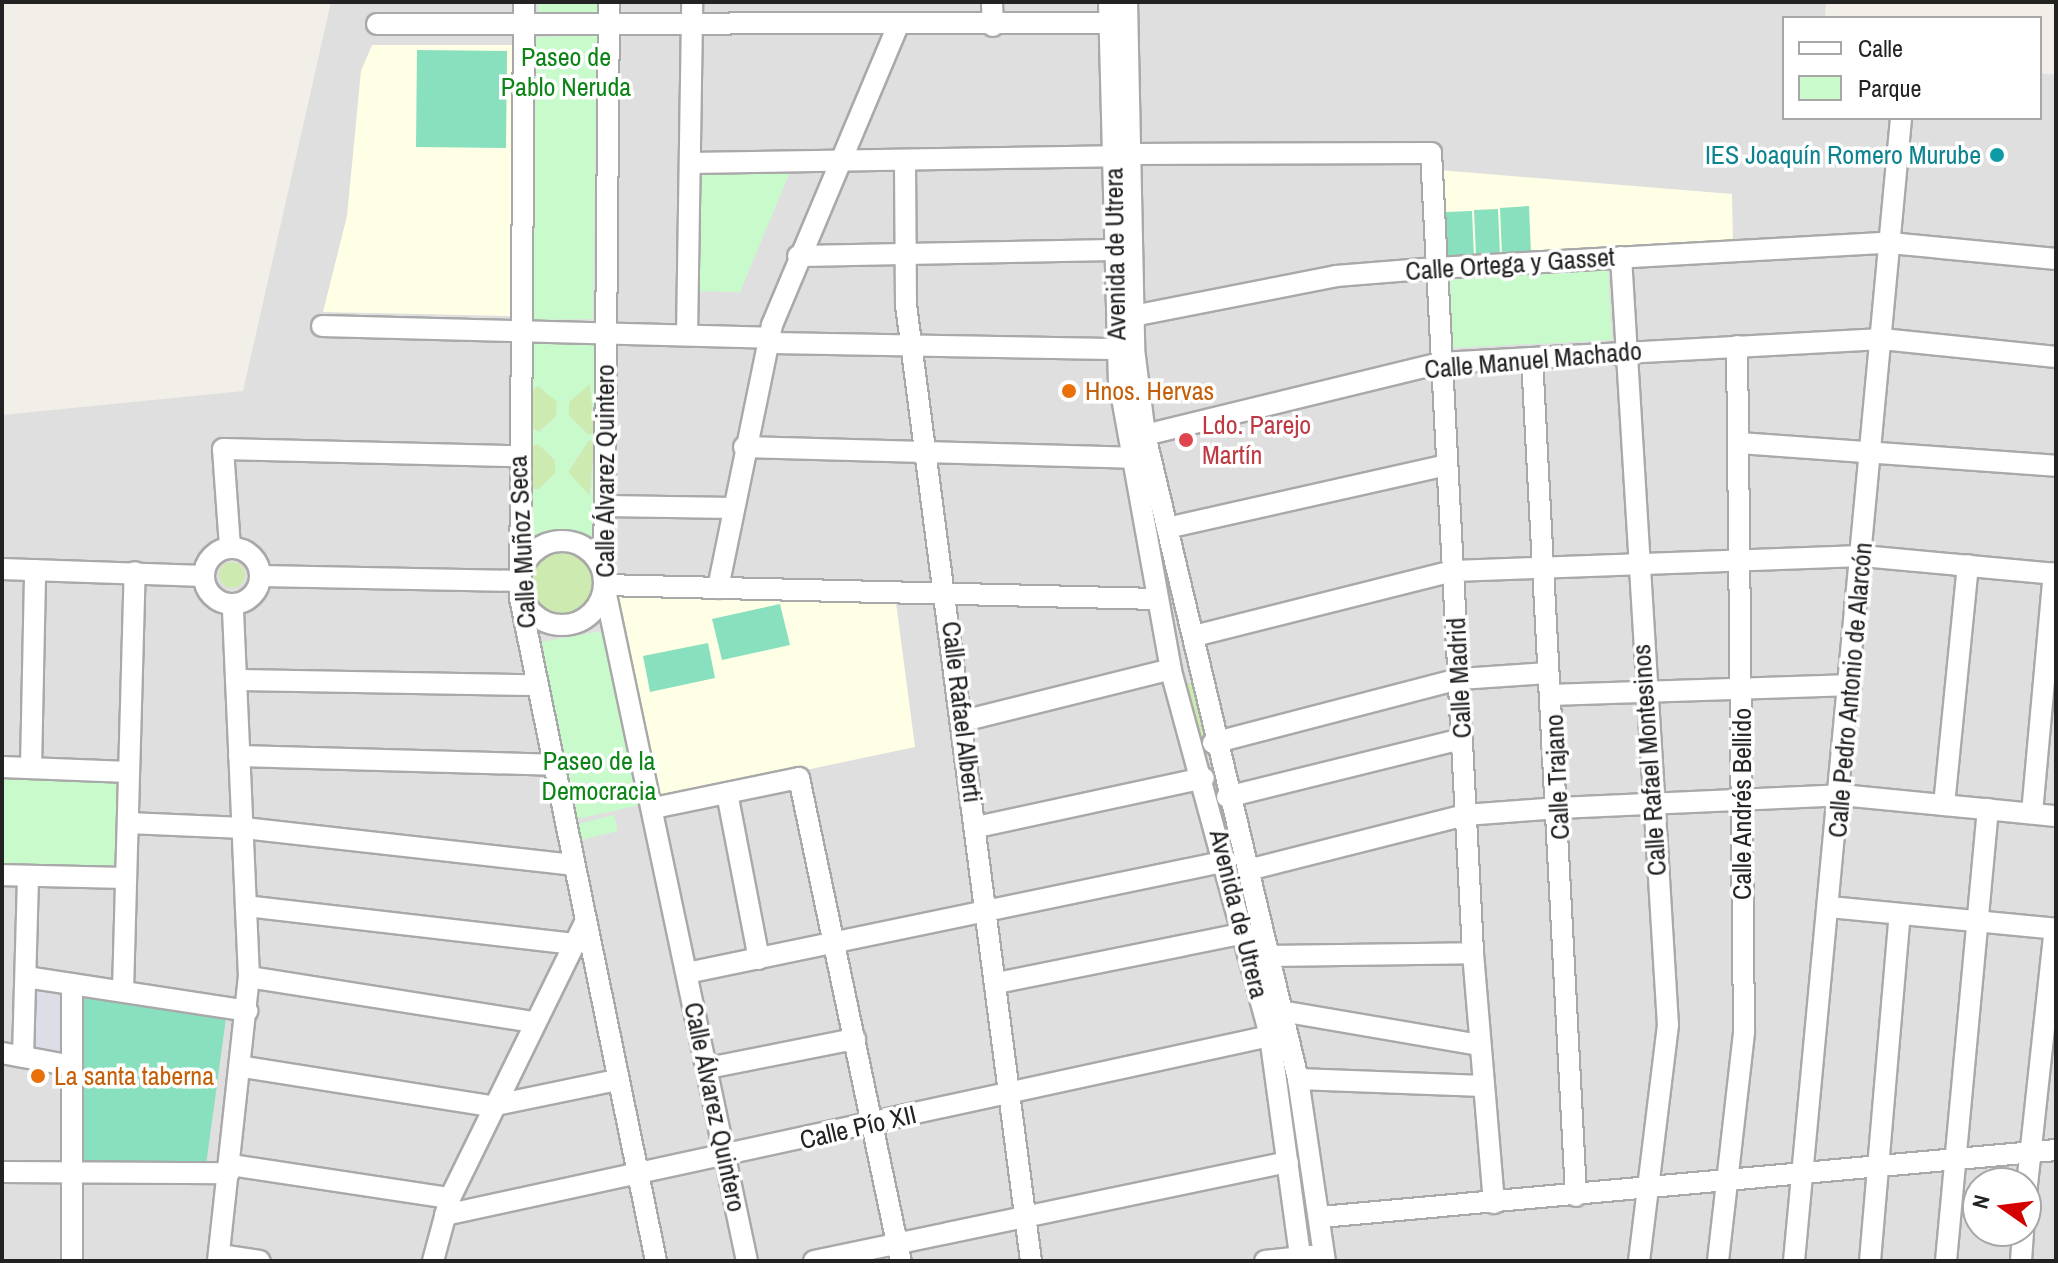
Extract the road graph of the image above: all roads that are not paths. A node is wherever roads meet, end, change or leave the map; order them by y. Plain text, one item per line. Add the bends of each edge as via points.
1 (524, 2) edge
2 (609, 2) edge
3 (692, 2) edge
4 (992, 2) edge
5 (1109, 2) edge
6 (1127, 2) edge
7 (1110, 23) junction
8 (377, 24) dead end
9 (524, 26) junction
10 (609, 26) junction
11 (691, 26) junction
12 (993, 26) junction
13 (897, 27) junction
14 (1901, 120) edge
15 (1122, 155) junction
16 (690, 163) junction
17 (905, 163) junction
18 (838, 164) junction
19 (1890, 243) junction
20 (1116, 250) junction
21 (906, 253) junction
22 (798, 256) junction
23 (1621, 257) junction
24 (2056, 259) edge
25 (1436, 268) junction
26 (1133, 316) junction
27 (322, 326) dead end
28 (520, 331) junction
29 (606, 332) junction
30 (687, 335) junction
31 (1882, 339) junction
32 (768, 340) junction
33 (911, 346) junction
34 (1737, 346) junction
35 (1126, 349) junction
36 (1625, 352) junction
37 (2056, 357) edge
38 (1532, 358) junction
39 (1440, 363) junction
40 (1145, 435) junction
41 (1739, 443) junction
42 (744, 447) junction
43 (1872, 449) junction
44 (928, 453) junction
45 (517, 456) junction
46 (1131, 458) junction
47 (1447, 465) junction
48 (2056, 466) edge
49 (605, 506) junction
50 (733, 508) junction
51 (1167, 528) junction
52 (230, 547) junction
53 (1862, 556) junction
54 (1740, 560) junction
55 (1637, 563) junction
56 (1968, 565) junction
57 (1543, 567) junction
58 (2, 569) edge
59 (35, 570) junction
60 (1453, 571) junction
61 (135, 572) junction
62 (2055, 574) edge
63 (204, 576) junction
64 (261, 576) junction
65 (520, 581) junction
66 (604, 585) junction
67 (718, 588) junction
68 (1181, 590) junction
69 (946, 593) junction
70 (1156, 599) junction
71 (233, 605) junction
72 (1194, 636) junction
73 (1171, 670) junction
74 (1198, 671) junction
75 (1548, 673) junction
76 (1459, 679) junction
77 (236, 680) junction
78 (534, 685) junction
79 (1851, 685) junction
80 (1742, 689) junction
81 (1643, 691) junction
82 (1552, 695) junction
83 (963, 721) junction
84 (1462, 739) junction
85 (1213, 743) junction
86 (239, 756) junction
87 (552, 765) junction
88 (2, 767) edge
89 (31, 768) junction
90 (129, 772) junction
91 (1204, 778) junction
92 (727, 793) junction
93 (1841, 795) junction
94 (1227, 797) junction
95 (1741, 800) junction
96 (1652, 804) junction
97 (1944, 805) junction
98 (654, 808) junction
99 (1559, 808) junction
100 (1988, 809) junction
101 (2032, 813) junction
102 (1465, 815) junction
103 (2056, 816) edge
104 (128, 823) junction
105 (977, 827) junction
106 (244, 828) junction
107 (1227, 861) junction
108 (573, 865) junction
109 (1248, 870) junction
110 (2, 875) edge
111 (28, 876) junction
112 (126, 878) junction
113 (246, 906) junction
114 (1829, 907) junction
115 (987, 912) junction
116 (1900, 914) junction
117 (1976, 921) junction
118 (584, 924) junction
119 (2056, 929) edge
120 (1245, 933) junction
121 (573, 944) junction
122 (835, 945) junction
123 (1473, 953) junction
124 (1268, 956) junction
125 (759, 959) junction
126 (687, 973) junction
127 (26, 977) junction
128 (249, 977) junction
129 (997, 983) junction
130 (72, 984) junction
131 (123, 991) junction
132 (247, 1011) junction
133 (1281, 1011) junction
134 (533, 1022) junction
135 (1270, 1036) junction
136 (855, 1039) junction
137 (1480, 1045) junction
138 (2, 1053) edge
139 (23, 1057) junction
140 (72, 1066) junction
141 (244, 1067) junction
142 (708, 1068) junction
143 (1298, 1079) junction
144 (617, 1080) junction
145 (1483, 1086) junction
146 (1011, 1092) junction
147 (491, 1106) junction
148 (875, 1124) junction
149 (2056, 1150) edge
150 (2029, 1151) junction
151 (1955, 1156) junction
152 (725, 1157) junction
153 (1313, 1159) junction
154 (1288, 1162) junction
155 (1878, 1165) junction
156 (2028, 1167) edge
157 (230, 1169) junction
158 (2, 1172) edge
159 (72, 1173) junction
160 (1803, 1173) junction
161 (638, 1175) junction
162 (1726, 1183) junction
163 (1651, 1191) junction
164 (1576, 1196) junction
165 (1494, 1203) junction
166 (448, 1206) junction
167 (1025, 1215) junction
168 (1321, 1217) junction
169 (898, 1252) edge
170 (1325, 1255) edge
171 (219, 1258) edge
172 (1300, 1258) edge
173 (72, 1261) edge
174 (260, 1261) edge
175 (433, 1261) edge
176 (656, 1261) edge
177 (747, 1261) edge
178 (814, 1261) edge
179 (1031, 1261) edge
180 (1265, 1261) edge
181 (1639, 1261) edge
182 (1718, 1261) edge
183 (1794, 1261) edge
184 (1870, 1261) edge
185 (1946, 1261) edge

1 - 9 street, Calle Muñoz Seca
2 - 10 street, Calle Álvarez Quintero
3 - 11 street
4 - 12 street
5 - 7 street, Avenida de Utrera
6 - 15 street, Avenida de Utrera
7 - 12 street
7 - 15 street, Avenida de Utrera
8 - 9 street
9 - 10 street
9 - 28 street, Calle Muñoz Seca
10 - 11 street
10 - 29 street, Calle Álvarez Quintero
11 - 13 street
11 - 16 street
12 - 13 street
13 - 18 street
14 - 19 street, Calle Pedro Antonio de Alarcón
15 - 17 street
15 - 20 street, Avenida de Utrera
15 - 25 street, Calle Madrid via 1431,153
15 - 26 street, Avenida de Utrera
16 - 18 street
16 - 30 street
17 - 18 street
17 - 21 street, Calle Rafael Alberti
18 - 22 street
19 - 23 street, Calle Ortega y Gasset
19 - 24 street, Calle Ortega y Gasset
19 - 31 street, Calle Pedro Antonio de Alarcón
20 - 21 street
20 - 35 street, Avenida de Utrera
21 - 22 street
21 - 33 street, Calle Rafael Alberti
22 - 32 street
23 - 25 street, Calle Ortega y Gasset
23 - 36 street, Calle Rafael Montesinos
25 - 26 street, Calle Ortega y Gasset via 1336,276
25 - 39 street, Calle Madrid
26 - 35 street, Avenida de Utrera
27 - 28 street
28 - 29 street
28 - 45 street, Calle Muñoz Seca
29 - 30 street
29 - 49 street, Calle Álvarez Quintero
30 - 32 street
31 - 34 street, Calle Manuel Machado
31 - 37 street, Calle Manuel Machado
31 - 43 street, Calle Pedro Antonio de Alarcón
32 - 33 street
32 - 42 street
33 - 35 street
33 - 44 street, Calle Rafael Alberti
34 - 36 street, Calle Manuel Machado
34 - 41 street, Calle Andrés Bellido
35 - 40 street, Avenida de Utrera
35 - 46 street, Avenida de Utrera
36 - 38 street, Calle Manuel Machado
36 - 55 street, Calle Rafael Montesinos
38 - 39 street, Calle Manuel Machado
38 - 57 street, Calle Trajano
39 - 40 street, Calle Manuel Machado
39 - 47 street, Calle Madrid
40 - 51 street, Avenida de Utrera
41 - 43 street
41 - 54 street, Calle Andrés Bellido
42 - 44 street
42 - 50 street
43 - 48 street
43 - 53 street, Calle Pedro Antonio de Alarcón
44 - 46 street
44 - 69 street, Calle Rafael Alberti
45 - 52 street via 223,449
45 - 65 street, Calle Muñoz Seca
46 - 70 street, Avenida de Utrera
47 - 51 street
47 - 60 street, Calle Madrid
49 - 50 street
49 - 66 street, Calle Álvarez Quintero
50 - 67 street
51 - 68 street, Avenida de Utrera
52 - 63 street via 215,553
52 - 64 street via 248,552
53 - 54 street
53 - 56 street
53 - 79 street, Calle Pedro Antonio de Alarcón
54 - 55 street
54 - 80 street, Calle Andrés Bellido
55 - 57 street
55 - 81 street, Calle Rafael Montesinos
56 - 62 street
56 - 97 street
57 - 60 street
57 - 75 street, Calle Trajano
58 - 59 street
59 - 61 street
59 - 89 street
60 - 72 street
60 - 76 street, Calle Madrid
61 - 63 street
61 - 90 street
62 - 101 street
63 - 71 street via 215,599
64 - 65 street
64 - 71 street via 249,599
65 - 66 street via 529,608 559,625 591,613
65 - 66 street via 533,553 562,541 591,553
65 - 78 street, Calle Muñoz Seca
66 - 67 street
66 - 98 street, Calle Álvarez Quintero
67 - 69 street
68 - 70 street via 1164,589
68 - 72 street, Avenida de Utrera
69 - 70 street
69 - 83 street, Calle Rafael Alberti
70 - 73 street, Avenida de Utrera
71 - 77 street
72 - 74 street, Avenida de Utrera
73 - 74 street via 1183,677
73 - 83 street
73 - 91 street, Avenida de Utrera
74 - 85 street, Avenida de Utrera
75 - 76 street
75 - 82 street, Calle Trajano
76 - 84 street, Calle Madrid
76 - 85 street
77 - 78 street
77 - 86 street
78 - 87 street, Calle Muñoz Seca
79 - 80 street
79 - 93 street, Calle Pedro Antonio de Alarcón
80 - 81 street
80 - 95 street, Calle Andrés Bellido
81 - 82 street
81 - 96 street, Calle Rafael Montesinos
82 - 99 street, Calle Trajano
83 - 105 street, Calle Rafael Alberti
84 - 94 street
84 - 102 street, Calle Madrid
85 - 94 street, Avenida de Utrera
86 - 87 street
86 - 106 street
87 - 108 street, Calle Muñoz Seca
88 - 89 street
89 - 90 street
90 - 104 street
91 - 105 street
91 - 107 street, Avenida de Utrera
92 - 98 street
92 - 122 street via 799,778
92 - 125 street
93 - 95 street
93 - 97 street
93 - 114 street, Calle Pedro Antonio de Alarcón
94 - 109 street, Avenida de Utrera
95 - 96 street
95 - 162 street, Calle Andrés Bellido via 1744,1032
96 - 99 street
96 - 163 street, Calle Rafael Montesinos via 1668,1025
97 - 100 street
98 - 126 street, Calle Álvarez Quintero
99 - 102 street
99 - 164 street, Calle Trajano
100 - 101 street
100 - 117 street
101 - 103 street
102 - 109 street
102 - 123 street, Calle Madrid
104 - 106 street
104 - 112 street
105 - 115 street, Calle Rafael Alberti
106 - 108 street
106 - 113 street
107 - 115 street
107 - 120 street, Avenida de Utrera
108 - 118 street, Calle Muñoz Seca
109 - 124 street, Avenida de Utrera
110 - 111 street
111 - 112 street
111 - 127 street
112 - 131 street
113 - 121 street
113 - 128 street
114 - 116 street
114 - 160 street, Calle Pedro Antonio de Alarcón
115 - 122 street
115 - 129 street, Calle Rafael Alberti
116 - 117 street
116 - 155 street
117 - 119 street
117 - 151 street
118 - 121 street
118 - 144 street, Calle Muñoz Seca
119 - 150 street
120 - 129 street
120 - 135 street, Avenida de Utrera
121 - 134 street
122 - 125 street
122 - 136 street
123 - 124 street
123 - 137 street, Calle Madrid
124 - 133 street, Avenida de Utrera
125 - 126 street
126 - 142 street, Calle Álvarez Quintero
127 - 130 street
127 - 139 street
128 - 132 street
128 - 134 street
129 - 146 street, Calle Rafael Alberti
130 - 131 street
130 - 140 street
131 - 132 street
132 - 141 street
133 - 137 street
133 - 143 street, Avenida de Utrera
134 - 147 street
135 - 146 street, Calle Pío XII
135 - 154 street, Avenida de Utrera
136 - 142 street
136 - 148 street
137 - 145 street, Calle Madrid
138 - 139 street
139 - 140 street
140 - 159 street
141 - 147 street
141 - 157 street
142 - 152 street, Calle Álvarez Quintero
143 - 145 street
143 - 153 street, Avenida de Utrera
144 - 147 street
144 - 161 street, Calle Muñoz Seca
145 - 165 street, Calle Madrid
146 - 148 street, Calle Pío XII
146 - 167 street, Calle Rafael Alberti
147 - 166 street
148 - 152 street, Calle Pío XII
148 - 169 street
149 - 150 street
150 - 151 street
150 - 156 street
151 - 155 street
151 - 185 street
152 - 161 street, Calle Pío XII
152 - 177 street, Calle Álvarez Quintero
153 - 154 street
153 - 168 street, Avenida de Utrera
154 - 167 street
154 - 172 street, Avenida de Utrera
155 - 160 street
155 - 184 street
157 - 159 street
157 - 166 street
157 - 171 street
158 - 159 street
159 - 173 street
160 - 162 street
160 - 183 street, Calle Pedro Antonio de Alarcón
161 - 166 street, Calle Pío XII
161 - 176 street, Calle Muñoz Seca
162 - 163 street
162 - 182 street, Calle Andrés Bellido
163 - 164 street
163 - 181 street, Calle Rafael Montesinos
164 - 165 street
165 - 168 street
166 - 175 street
167 - 169 street
167 - 179 street, Calle Rafael Alberti
168 - 170 street, Avenida de Utrera
169 - 178 street
170 - 172 street
171 - 174 street
172 - 180 street

